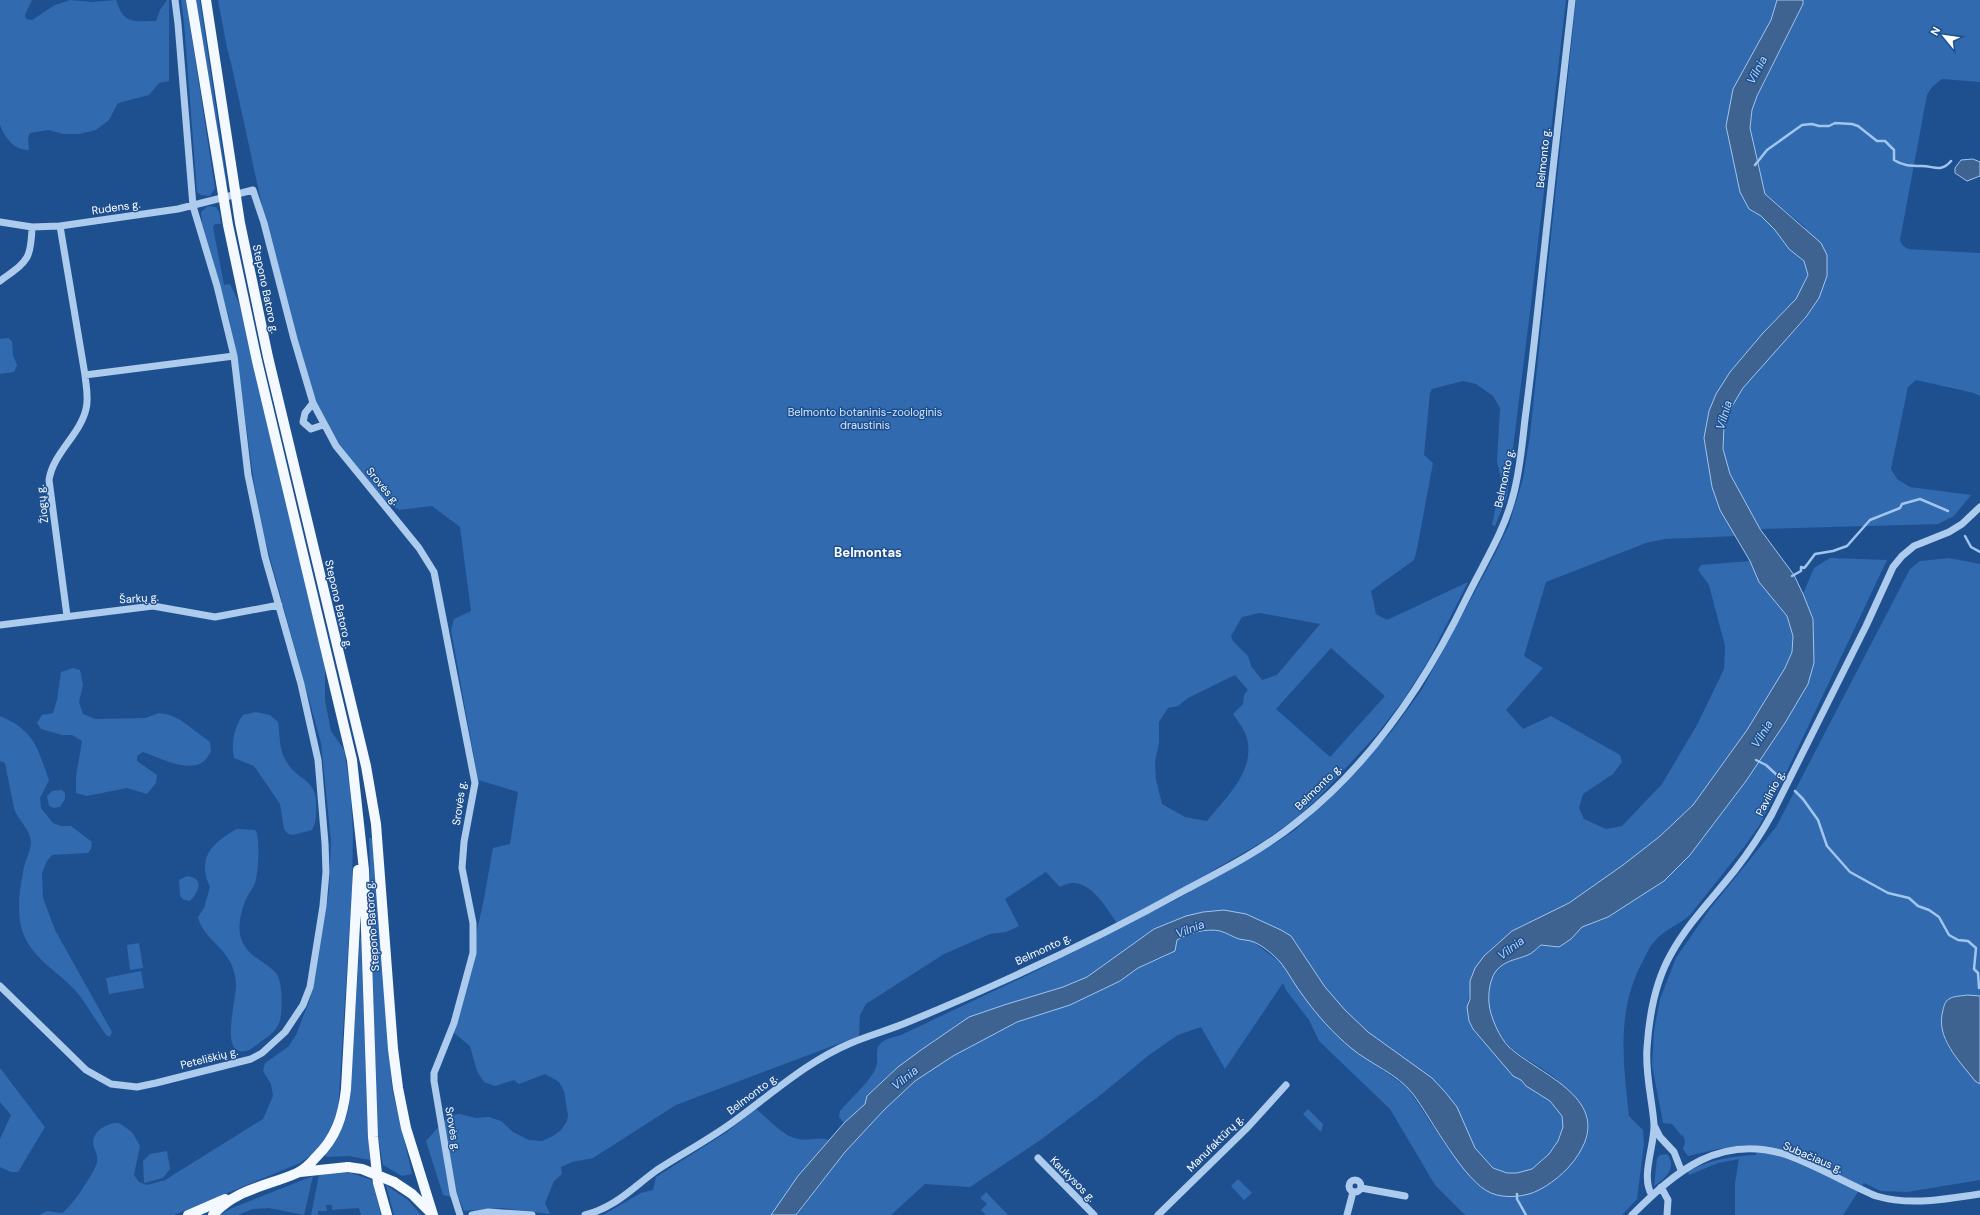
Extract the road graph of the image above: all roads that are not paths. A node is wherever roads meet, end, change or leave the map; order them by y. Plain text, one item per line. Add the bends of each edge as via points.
1 (175, 0) edge
2 (191, 0) edge
3 (206, 0) edge
4 (1572, 0) edge
5 (235, 195) junction
6 (222, 199) junction
7 (193, 206) junction
8 (0, 222) edge
9 (32, 226) junction
10 (60, 226) junction
11 (0, 281) edge
12 (234, 356) junction
13 (85, 375) junction
14 (313, 403) junction
15 (323, 425) junction
16 (1980, 507) edge
17 (279, 605) junction
18 (67, 616) junction
19 (0, 625) edge
20 (360, 831) junction
21 (0, 986) edge
22 (1286, 1085) dead end
23 (1654, 1125) junction
24 (1665, 1142) junction
25 (1652, 1149) junction
26 (1038, 1158) dead end
27 (1681, 1170) junction
28 (298, 1172) junction
29 (1661, 1186) junction
30 (1361, 1188) junction
31 (242, 1192) junction
32 (1353, 1192) junction
33 (1980, 1194) edge
34 (1652, 1195) junction
35 (1405, 1196) dead end
36 (188, 1215) edge
37 (213, 1215) edge
38 (387, 1215) edge
39 (432, 1215) edge
40 (460, 1215) edge
41 (472, 1215) edge
42 (532, 1215) edge
43 (585, 1215) edge
44 (1094, 1215) edge
45 (1158, 1215) edge
46 (1347, 1215) edge
47 (1632, 1215) edge
48 (1667, 1215) edge

1 - 7 street
2 - 6 main road, Stepono Batoro g.
3 - 5 main road, Stepono Batoro g.
4 - 43 street, Belmonto g. via 1530,383 1521,458 1513,495 1498,538 1451,630 1406,705 1379,741 1330,792 1277,838 1139,916 1044,962 905,1024 852,1043 823,1057 778,1087 734,1122 655,1172 615,1203 598,1212
5 - 6 street, Rudens g.
5 - 14 street, Srovės g. via 253,190 256,194
5 - 39 main road, Stepono Batoro g. via 268,357 366,766 376,824 392,1049 406,1128
6 - 7 street, Rudens g.
6 - 20 main road, Stepono Batoro g. via 257,361 352,760
7 - 10 street, Rudens g.
7 - 12 street
8 - 9 street, Rudens g.
9 - 10 street, Rudens g.
9 - 11 street via 28,258 24,264
10 - 13 street, Žiogų g.
12 - 13 street
12 - 17 street via 248,475 265,557
13 - 18 street, Žiogų g. via 88,400 84,417 53,466 50,480
14 - 15 street, Srovės g.
14 - 15 street via 305,413 303,422 311,429
15 - 40 street, Srovės g. via 351,466 419,548 434,572 475,783 462,868 473,923 473,953 454,1022 434,1077 453,1193
16 - 23 street, Pavilnio g. via 1949,532 1914,546 1893,567 1859,641 1756,842 1686,930 1670,955 1656,990 1648,1028 1647,1068
17 - 18 street, Šarkų g. via 215,617 153,606
17 - 21 street, Peteliškių g. via 301,684 318,760 326,872 324,906 310,987 303,1005 285,1032 262,1053 251,1059 156,1084 137,1087 111,1084 86,1070
18 - 19 street, Šarkų g.
20 - 28 main road via 344,1105 330,1141
20 - 38 main road, Stepono Batoro g. via 365,885 373,1137 378,1183
22 - 45 street, Manufaktūrų g. via 1248,1127
23 - 24 street, Pavilnio g.
23 - 25 street, Pavilnio g.
24 - 25 street
24 - 27 street, Pavilnio g. via 1674,1152
25 - 34 street, Pavilnio g. via 1647,1184
26 - 44 street, Kaukysos g.
27 - 29 street, Subačiaus g.
27 - 33 street, Subačiaus g. via 1722,1153 1760,1149 1788,1156 1888,1200 1917,1202
28 - 31 main road
28 - 39 main road, bridge via 348,1167 362,1169 394,1182 412,1194
29 - 34 street, Subačiaus g.
29 - 48 street via 1668,1200
30 - 32 street
30 - 32 street via 1359,1182 1353,1180 1349,1186
30 - 35 street
31 - 36 main road
31 - 37 main road
32 - 46 street
34 - 47 street, Subačiaus g.
41 - 42 street via 488,1212

